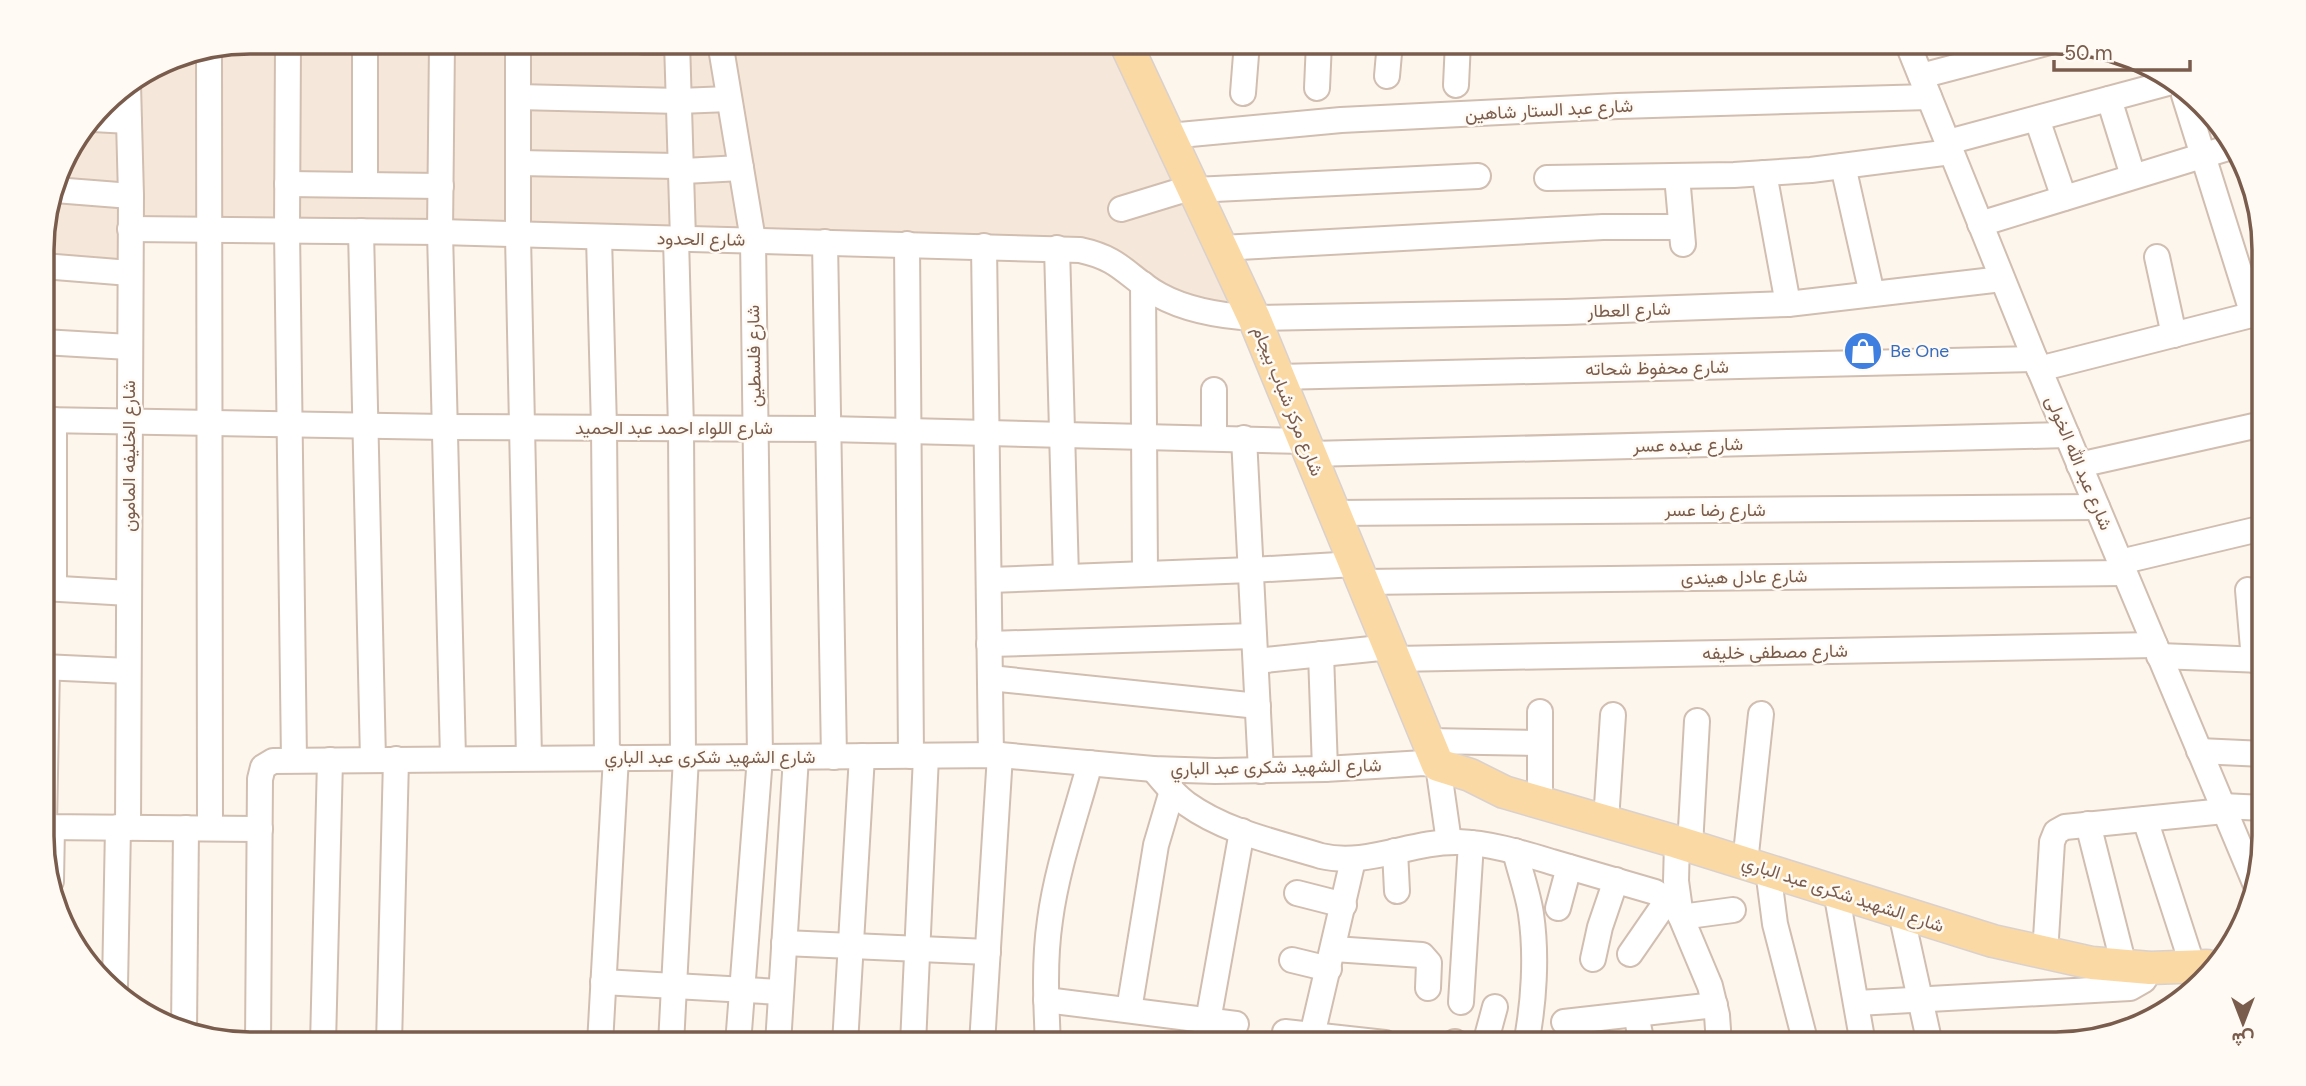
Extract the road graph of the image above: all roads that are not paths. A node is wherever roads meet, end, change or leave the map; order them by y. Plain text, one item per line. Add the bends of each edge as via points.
1 (1246, 54) edge
2 (1318, 54) edge
3 (1389, 54) edge
4 (1457, 54) edge
5 (1912, 54) edge
6 (2017, 54) edge
7 (288, 55) edge
8 (365, 55) edge
9 (442, 55) edge
10 (518, 55) edge
11 (677, 55) edge
12 (722, 55) edge
13 (1131, 55) edge
14 (209, 59) edge
15 (1387, 76) dead end
16 (1456, 85) dead end
17 (2161, 85) edge
18 (1925, 87) junction
19 (1317, 88) dead end
20 (1243, 93) dead end
21 (128, 97) edge
22 (518, 97) junction
23 (729, 99) junction
24 (2109, 99) junction
25 (679, 101) junction
26 (2188, 106) edge
27 (2037, 119) junction
28 (104, 120) edge
29 (129, 121) junction
30 (1169, 136) junction
31 (1949, 147) junction
32 (2224, 149) edge
33 (2203, 155) junction
34 (518, 163) junction
35 (1843, 166) junction
36 (681, 167) junction
37 (741, 169) junction
38 (1764, 173) junction
39 (1478, 176) dead end
40 (1677, 176) junction
41 (2133, 176) junction
42 (1547, 178) dead end
43 (287, 184) junction
44 (365, 185) junction
45 (441, 186) junction
46 (1193, 188) junction
47 (64, 191) edge
48 (131, 196) junction
49 (2064, 198) junction
50 (1121, 209) dead end
51 (1980, 224) junction
52 (130, 229) junction
53 (287, 229) junction
54 (209, 230) junction
55 (360, 231) junction
56 (440, 232) junction
57 (518, 236) junction
58 (599, 237) junction
59 (680, 239) junction
60 (753, 240) junction
61 (825, 242) junction
62 (907, 244) junction
63 (984, 246) junction
64 (1057, 248) junction
65 (1221, 248) junction
66 (2157, 257) dead end
67 (55, 267) edge
68 (130, 273) junction
69 (2003, 279) junction
70 (1143, 284) junction
71 (1872, 294) junction
72 (2252, 296) edge
73 (1788, 304) junction
74 (2252, 315) edge
75 (1254, 318) junction
76 (2174, 335) junction
77 (55, 343) edge
78 (130, 347) junction
79 (2037, 364) junction
80 (1278, 377) junction
81 (1214, 390) dead end
82 (55, 420) edge
83 (129, 422) junction
84 (210, 423) junction
85 (290, 424) junction
86 (365, 426) junction
87 (2252, 426) edge
88 (445, 427) junction
89 (521, 427) junction
90 (604, 428) junction
91 (681, 428) junction
92 (755, 429) junction
93 (828, 429) junction
94 (908, 431) junction
95 (987, 433) junction
96 (1063, 434) junction
97 (2067, 435) junction
98 (1142, 436) junction
99 (1214, 438) junction
100 (1244, 438) junction
101 (1307, 447) junction
102 (2079, 465) junction
103 (2097, 507) junction
104 (1334, 513) junction
105 (2252, 531) edge
106 (2122, 567) junction
107 (1251, 570) junction
108 (1359, 573) junction
109 (1145, 574) junction
110 (1066, 577) junction
111 (989, 580) junction
112 (54, 588) edge
113 (2248, 590) dead end
114 (129, 593) junction
115 (2252, 615) edge
116 (1254, 635) junction
117 (989, 644) junction
118 (2157, 650) junction
119 (1392, 653) junction
120 (1321, 654) junction
121 (2252, 659) edge
122 (1256, 661) junction
123 (54, 667) edge
124 (128, 671) junction
125 (990, 678) junction
126 (1258, 706) junction
127 (1540, 712) dead end
128 (1761, 714) dead end
129 (1613, 715) dead end
130 (1698, 720) dead end
131 (1540, 743) junction
132 (2199, 751) junction
133 (1433, 753) junction
134 (2252, 753) edge
135 (996, 755) junction
136 (862, 756) junction
137 (919, 756) junction
138 (684, 757) junction
139 (760, 757) junction
140 (796, 757) junction
141 (834, 757) junction
142 (453, 758) junction
143 (529, 758) junction
144 (611, 758) junction
145 (384, 759) junction
146 (330, 760) junction
147 (284, 761) junction
148 (1090, 764) junction
149 (1153, 769) junction
150 (1325, 769) junction
151 (1261, 771) junction
152 (1172, 791) junction
153 (1540, 803) junction
154 (2223, 808) junction
155 (2252, 808) edge
156 (2145, 818) junction
157 (1606, 821) junction
158 (2088, 824) junction
159 (54, 827) edge
160 (123, 827) junction
161 (186, 828) junction
162 (211, 828) junction
163 (260, 829) junction
164 (1242, 831) junction
165 (1460, 843) junction
166 (1684, 844) junction
167 (1395, 851) junction
168 (1515, 851) junction
169 (2251, 853) edge
170 (1353, 860) junction
171 (1569, 867) junction
172 (1757, 867) junction
173 (1616, 880) junction
174 (1397, 891) dead end
175 (1836, 891) junction
176 (1297, 893) dead end
177 (1344, 905) junction
178 (1558, 908) dead end
179 (1674, 908) junction
180 (1733, 911) dead end
181 (1901, 913) junction
182 (784, 943) junction
183 (850, 946) junction
184 (917, 949) junction
185 (988, 952) junction
186 (1630, 954) dead end
187 (2045, 954) junction
188 (1331, 959) junction
189 (1593, 959) dead end
190 (1292, 960) dead end
191 (2200, 966) edge
192 (2137, 967) junction
193 (115, 977) edge
194 (603, 982) junction
195 (675, 986) junction
196 (1428, 988) dead end
197 (742, 989) junction
198 (781, 992) junction
199 (1046, 1000) junction
200 (1920, 1000) junction
201 (1461, 1002) dead end
202 (1857, 1003) junction
203 (1715, 1005) junction
204 (1495, 1007) dead end
205 (1629, 1009) junction
206 (1129, 1010) junction
207 (184, 1020) edge
208 (1208, 1021) junction
209 (1564, 1022) dead end
210 (1236, 1024) dead end
211 (1313, 1031) edge
212 (1488, 1031) edge
213 (1528, 1031) edge
214 (1637, 1031) edge
215 (1718, 1031) edge
216 (1803, 1031) edge
217 (1861, 1031) edge
218 (1927, 1031) edge
219 (258, 1032) edge
220 (323, 1032) edge
221 (389, 1032) edge
222 (601, 1032) edge
223 (672, 1032) edge
224 (739, 1032) edge
225 (779, 1032) edge
226 (846, 1032) edge
227 (914, 1032) edge
228 (983, 1032) edge
229 (1047, 1032) edge

1 - 20 street
2 - 19 street
3 - 15 street
4 - 16 street
5 - 18 street, شارع عبد الله الخولى
6 - 18 street, شارع عبد الستار شاهين
7 - 43 street
8 - 44 street
9 - 45 street
10 - 22 street
11 - 25 street
12 - 23 street, شارع فلسطين
13 - 30 main road, شارع مركز شباب بيجام
14 - 54 street
17 - 24 street
18 - 30 street, شارع عبد الستار شاهين via 1341,120
18 - 31 street, شارع عبد الله الخولى
21 - 29 street, شارع الخليفه المامون
22 - 25 street
22 - 34 street
23 - 25 street
23 - 37 street, شارع فلسطين
24 - 27 street
24 - 41 street
25 - 36 street
26 - 33 street
27 - 31 street
27 - 49 street
28 - 29 street
29 - 48 street, شارع الخليفه المامون
30 - 46 main road, شارع مركز شباب بيجام
31 - 35 street
31 - 51 street, شارع عبد الله الخولى
32 - 33 street
33 - 41 street
33 - 72 street
34 - 36 street
34 - 57 street
35 - 38 street
35 - 71 street
36 - 37 street via 684,171
36 - 59 street
37 - 60 street, شارع فلسطين
38 - 40 street
38 - 73 street
39 - 46 street
40 - 42 street
40 - 65 street via 1682,235 1590,228
41 - 49 street
43 - 44 street
43 - 53 street
44 - 45 street
45 - 56 street
46 - 50 street
46 - 65 main road, شارع مركز شباب بيجام
47 - 48 street
48 - 52 street, شارع الخليفه المامون
49 - 51 street
51 - 69 street, شارع عبد الله الخولى
52 - 54 street, شارع الحدود
52 - 68 street, شارع الخليفه المامون
53 - 54 street, شارع الحدود
53 - 55 street, شارع الحدود
53 - 85 street
54 - 84 street
55 - 56 street, شارع الحدود
55 - 86 street
56 - 57 street, شارع الحدود
56 - 88 street
57 - 58 street, شارع الحدود
57 - 89 street
58 - 59 street, شارع الحدود
58 - 90 street
59 - 60 street, شارع الحدود
59 - 91 street
60 - 61 street, شارع الحدود
60 - 92 street, شارع فلسطين
61 - 62 street, شارع الحدود
61 - 93 street
62 - 63 street, شارع الحدود
62 - 94 street
63 - 64 street, شارع الحدود
63 - 95 street
64 - 70 street, شارع الحدود via 1115,261
64 - 96 street
65 - 75 main road, شارع مركز شباب بيجام
66 - 76 street
67 - 68 street
68 - 78 street, شارع الخليفه المامون
69 - 71 street, شارع العطار
69 - 79 street, شارع عبد الله الخولى
70 - 75 street, شارع الحدود via 1195,310
70 - 98 street
71 - 73 street, شارع العطار
73 - 75 street, شارع العطار
74 - 76 street, شارع محفوظ شحاته
75 - 80 main road, شارع مركز شباب بيجام
76 - 79 street, شارع محفوظ شحاته
77 - 78 street
78 - 83 street, شارع الخليفه المامون
79 - 80 street, شارع محفوظ شحاته
79 - 97 street, شارع عبد الله الخولى
80 - 101 main road, شارع مركز شباب بيجام
81 - 99 street
82 - 83 street, شارع اللواء احمد عبد الحميد
83 - 84 street, شارع اللواء احمد عبد الحميد
83 - 114 street, شارع الخليفه المامون
84 - 85 street, شارع اللواء احمد عبد الحميد
84 - 162 street
85 - 86 street, شارع اللواء احمد عبد الحميد
85 - 147 street
86 - 88 street, شارع اللواء احمد عبد الحميد
86 - 145 street
87 - 102 street
88 - 89 street, شارع اللواء احمد عبد الحميد
88 - 142 street
89 - 90 street, شارع اللواء احمد عبد الحميد
89 - 143 street
90 - 91 street, شارع اللواء احمد عبد الحميد
90 - 144 street
91 - 92 street, شارع اللواء احمد عبد الحميد
91 - 138 street
92 - 93 street, شارع اللواء احمد عبد الحميد
92 - 139 street, شارع فلسطين
93 - 94 street, شارع اللواء احمد عبد الحميد
93 - 141 street
94 - 95 street, شارع اللواء احمد عبد الحميد
94 - 137 street
95 - 96 street, شارع اللواء احمد عبد الحميد
95 - 111 street
96 - 98 street, شارع اللواء احمد عبد الحميد
96 - 110 street
97 - 101 street, شارع عبده عسر
97 - 102 street, شارع عبد الله الخولى
98 - 99 street, شارع اللواء احمد عبد الحميد
98 - 109 street
99 - 100 street, شارع اللواء احمد عبد الحميد
100 - 101 street, شارع اللواء احمد عبد الحميد
100 - 107 street
101 - 104 main road, شارع مركز شباب بيجام
102 - 103 street, شارع عبد الله الخولى
103 - 104 street, شارع رضا عسر
103 - 106 street, شارع عبد الله الخولى
104 - 108 main road, شارع مركز شباب بيجام
105 - 106 street, شارع عادل هيندى
106 - 108 street, شارع عادل هيندى
106 - 118 street, شارع عبد الله الخولى
107 - 108 street, شارع عادل هيندى
107 - 109 street, شارع عادل هيندى
107 - 116 street
108 - 119 main road, شارع مركز شباب بيجام
109 - 110 street, شارع عادل هيندى
110 - 111 street, شارع عادل هيندى
111 - 117 street
112 - 114 street
113 - 115 street
114 - 124 street, شارع الخليفه المامون
116 - 117 street
116 - 122 street
117 - 125 street
118 - 119 street, شارع مصطفى خليفه
118 - 121 street, شارع مصطفى خليفه
118 - 132 street, شارع عبد الله الخولى
119 - 120 street, شارع مصطفى خليفه
119 - 133 main road, شارع مركز شباب بيجام
120 - 122 street, شارع مصطفى خليفه
120 - 150 street
122 - 126 street
123 - 124 street
124 - 160 street, شارع الخليفه المامون
125 - 126 street
125 - 135 street
126 - 151 street
127 - 131 street
128 - 172 street
129 - 157 street
130 - 166 street
131 - 133 street
131 - 153 street
132 - 134 street
132 - 154 street, شارع عبد الله الخولى
133 - 150 street, شارع الشهيد شكرى عبد الباري via 1410,762
133 - 153 main road, شارع الشهيد شكرى عبد الباري via 1504,792
133 - 165 street
135 - 137 street, شارع الشهيد شكرى عبد الباري
135 - 148 street, شارع الشهيد شكرى عبد الباري
135 - 185 street
136 - 137 street, شارع الشهيد شكرى عبد الباري
136 - 141 street, شارع الشهيد شكرى عبد الباري
136 - 183 street
137 - 184 street
138 - 139 street, شارع الشهيد شكرى عبد الباري
138 - 144 street, شارع الشهيد شكرى عبد الباري
138 - 195 street
139 - 140 street, شارع الشهيد شكرى عبد الباري
139 - 197 street, شارع فلسطين
140 - 141 street, شارع الشهيد شكرى عبد الباري
140 - 182 street
142 - 143 street, شارع الشهيد شكرى عبد الباري
142 - 145 street, شارع الشهيد شكرى عبد الباري
143 - 144 street, شارع الشهيد شكرى عبد الباري
144 - 194 street
145 - 146 street, شارع الشهيد شكرى عبد الباري
145 - 221 street
146 - 147 street, شارع الشهيد شكرى عبد الباري
146 - 220 street
147 - 163 street via 260,772
148 - 149 street, شارع الشهيد شكرى عبد الباري
148 - 199 street via 1050,919
149 - 151 street, شارع الشهيد شكرى عبد الباري
149 - 152 street
150 - 151 street, شارع الشهيد شكرى عبد الباري
152 - 164 street via 1204,815
152 - 206 street via 1156,845
153 - 157 main road, شارع الشهيد شكرى عبد الباري
154 - 155 street
154 - 156 street
154 - 169 street, شارع عبد الله الخولى
156 - 158 street
156 - 191 street
157 - 166 main road, شارع الشهيد شكرى عبد الباري
158 - 187 street via 2065,827 2053,837
158 - 192 street
159 - 160 street
160 - 161 street
160 - 193 street, شارع الخليفه المامون
161 - 162 street
161 - 207 street
162 - 163 street
163 - 219 street
164 - 170 street via 1321,856
164 - 208 street
165 - 167 street
165 - 168 street
165 - 201 street
166 - 172 main road, شارع الشهيد شكرى عبد الباري
166 - 179 street
167 - 170 street
167 - 174 street
168 - 171 street
168 - 213 street via 1533,930
170 - 177 street
171 - 173 street
171 - 178 street
172 - 175 main road, شارع الشهيد شكرى عبد الباري
172 - 216 street
173 - 179 street via 1655,892
173 - 189 street
175 - 181 main road, شارع الشهيد شكرى عبد الباري
175 - 202 street
176 - 177 street
177 - 188 street
179 - 180 street
179 - 186 street
179 - 203 street
181 - 187 main road, شارع الشهيد شكرى عبد الباري
181 - 200 street
182 - 183 street
182 - 198 street
183 - 184 street
183 - 226 street
184 - 185 street
184 - 227 street
185 - 228 street
187 - 192 main road, شارع الشهيد شكرى عبد الباري
188 - 190 street
188 - 196 street via 1422,955 1429,963
188 - 211 street
191 - 192 main road, شارع الشهيد شكرى عبد الباري
192 - 200 street via 2144,980 2130,988
194 - 195 street
194 - 222 street
195 - 197 street
195 - 223 street
197 - 198 street
197 - 224 street, شارع فلسطين
198 - 225 street
199 - 206 street
199 - 229 street
200 - 202 street
200 - 218 street
202 - 217 street
203 - 205 street
203 - 215 street
204 - 212 street
205 - 209 street
205 - 214 street
206 - 208 street
208 - 210 street

